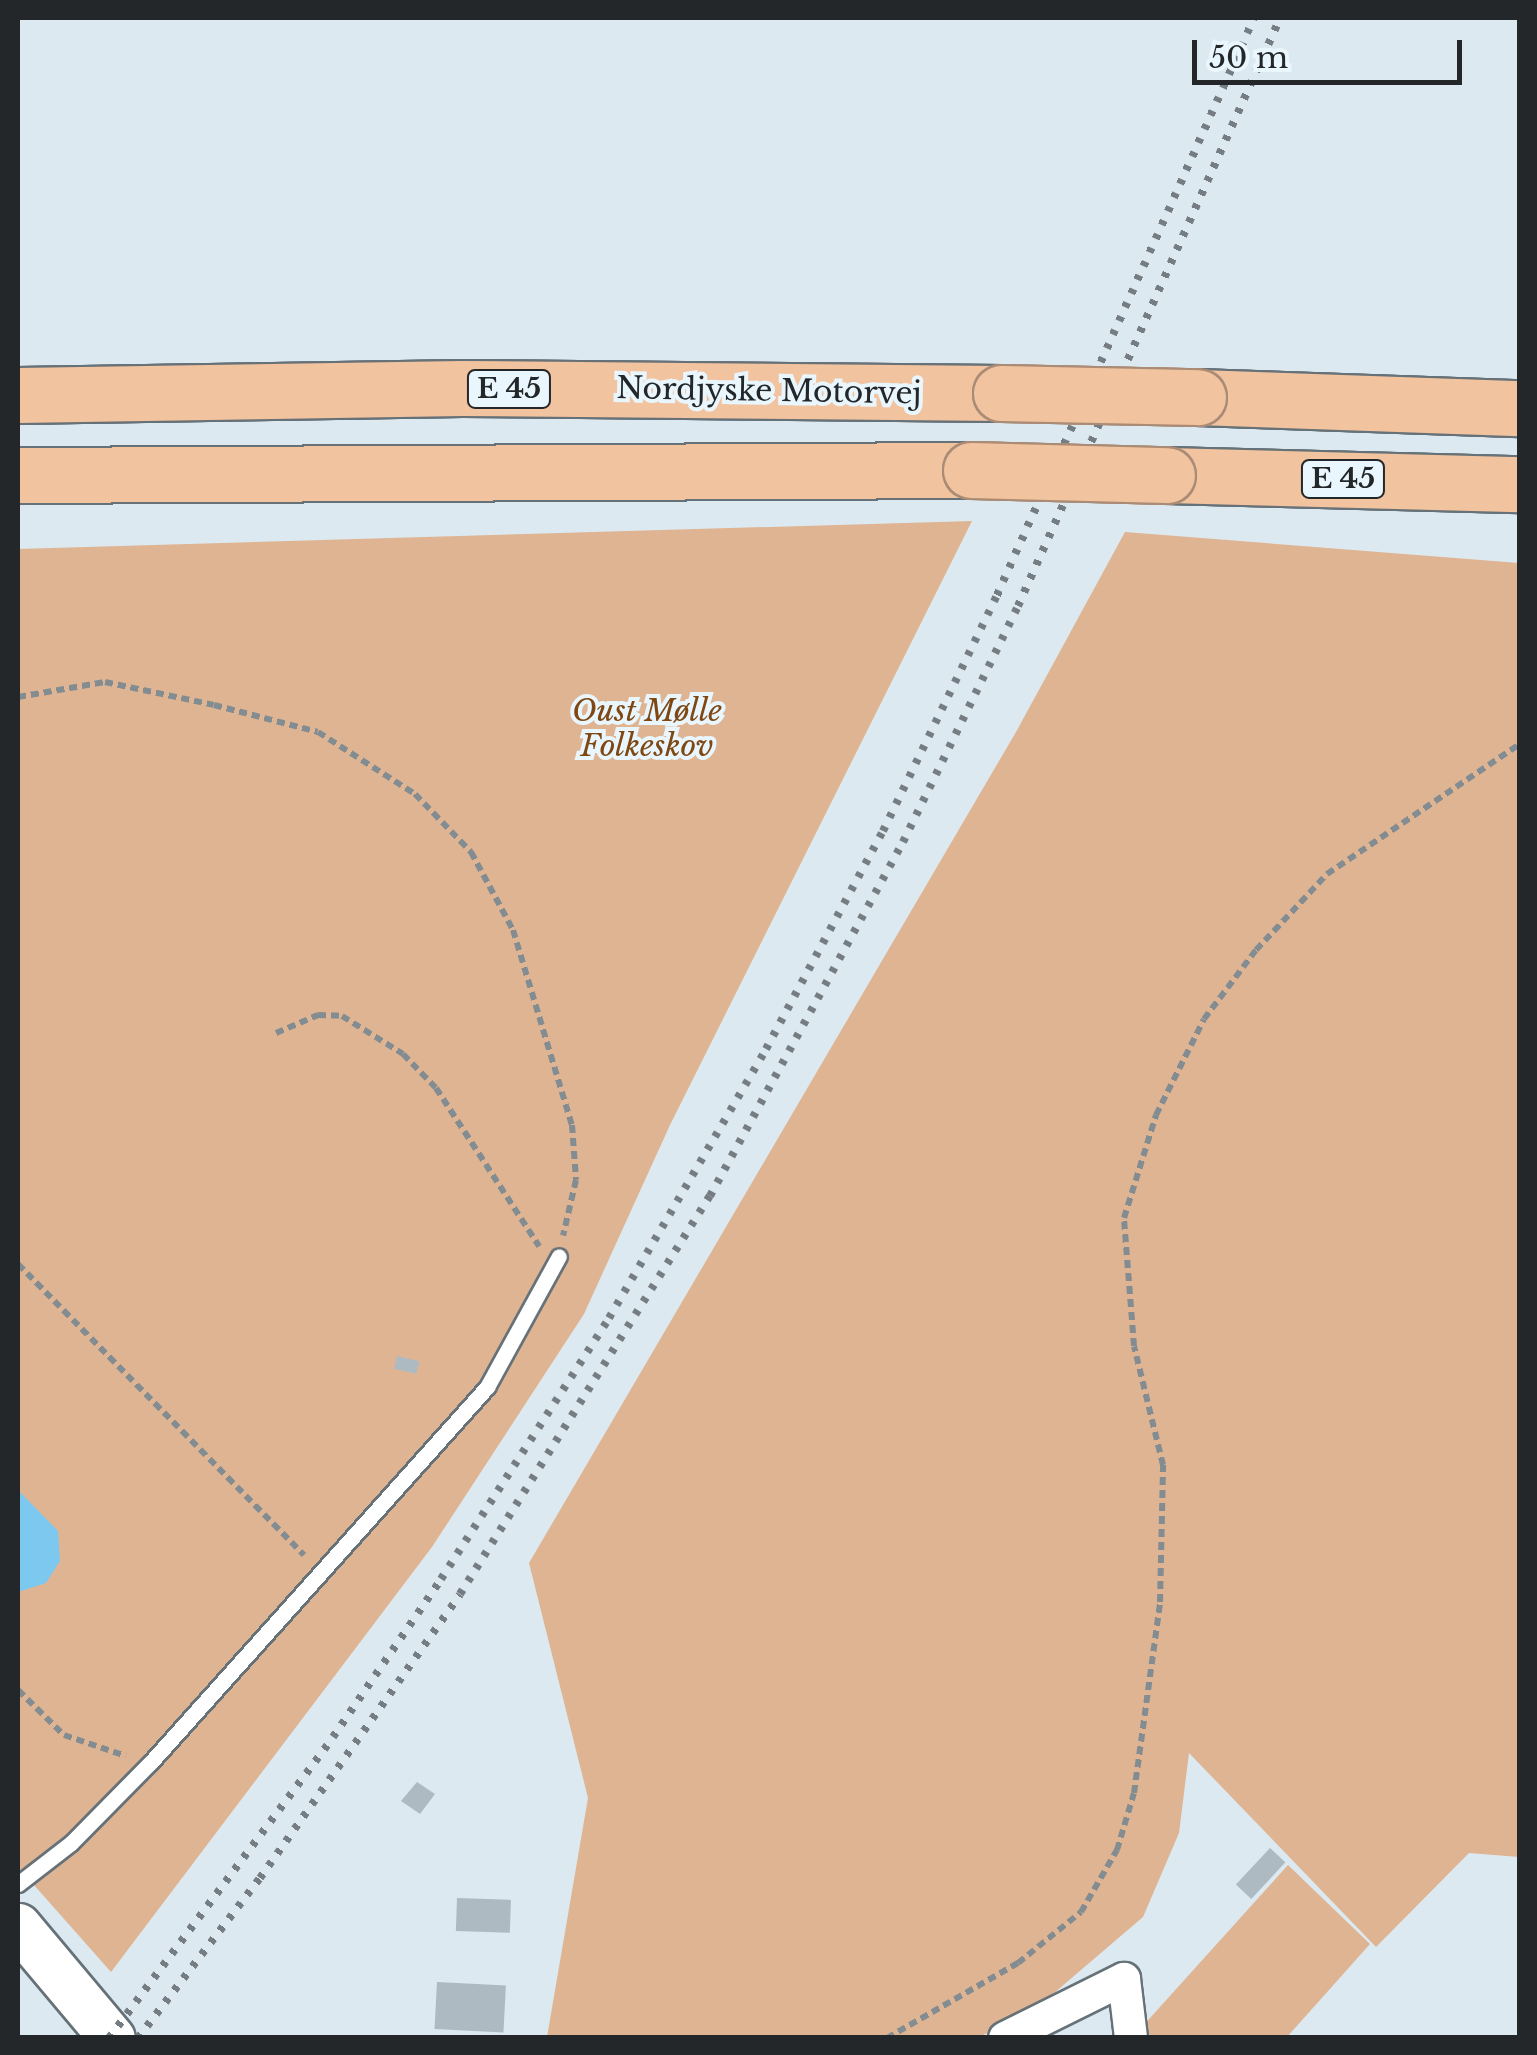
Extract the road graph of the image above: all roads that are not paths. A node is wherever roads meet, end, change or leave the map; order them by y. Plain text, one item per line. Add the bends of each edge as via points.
1 (18, 396) edge
2 (1520, 408) edge
3 (18, 475) edge
4 (1520, 484) edge
5 (559, 1256) road end
6 (18, 1884) edge
7 (18, 1926) edge
8 (112, 2038) edge
9 (1005, 2038) edge
10 (1131, 2038) edge

1 - 2 highway, Nordjyske Motorvej / E 45, bridge via 462,388 1001,393
3 - 4 highway, E 45, bridge via 971,470
5 - 6 lane via 487,1387 151,1762 71,1843
7 - 8 street
9 - 10 street via 1124,1979

